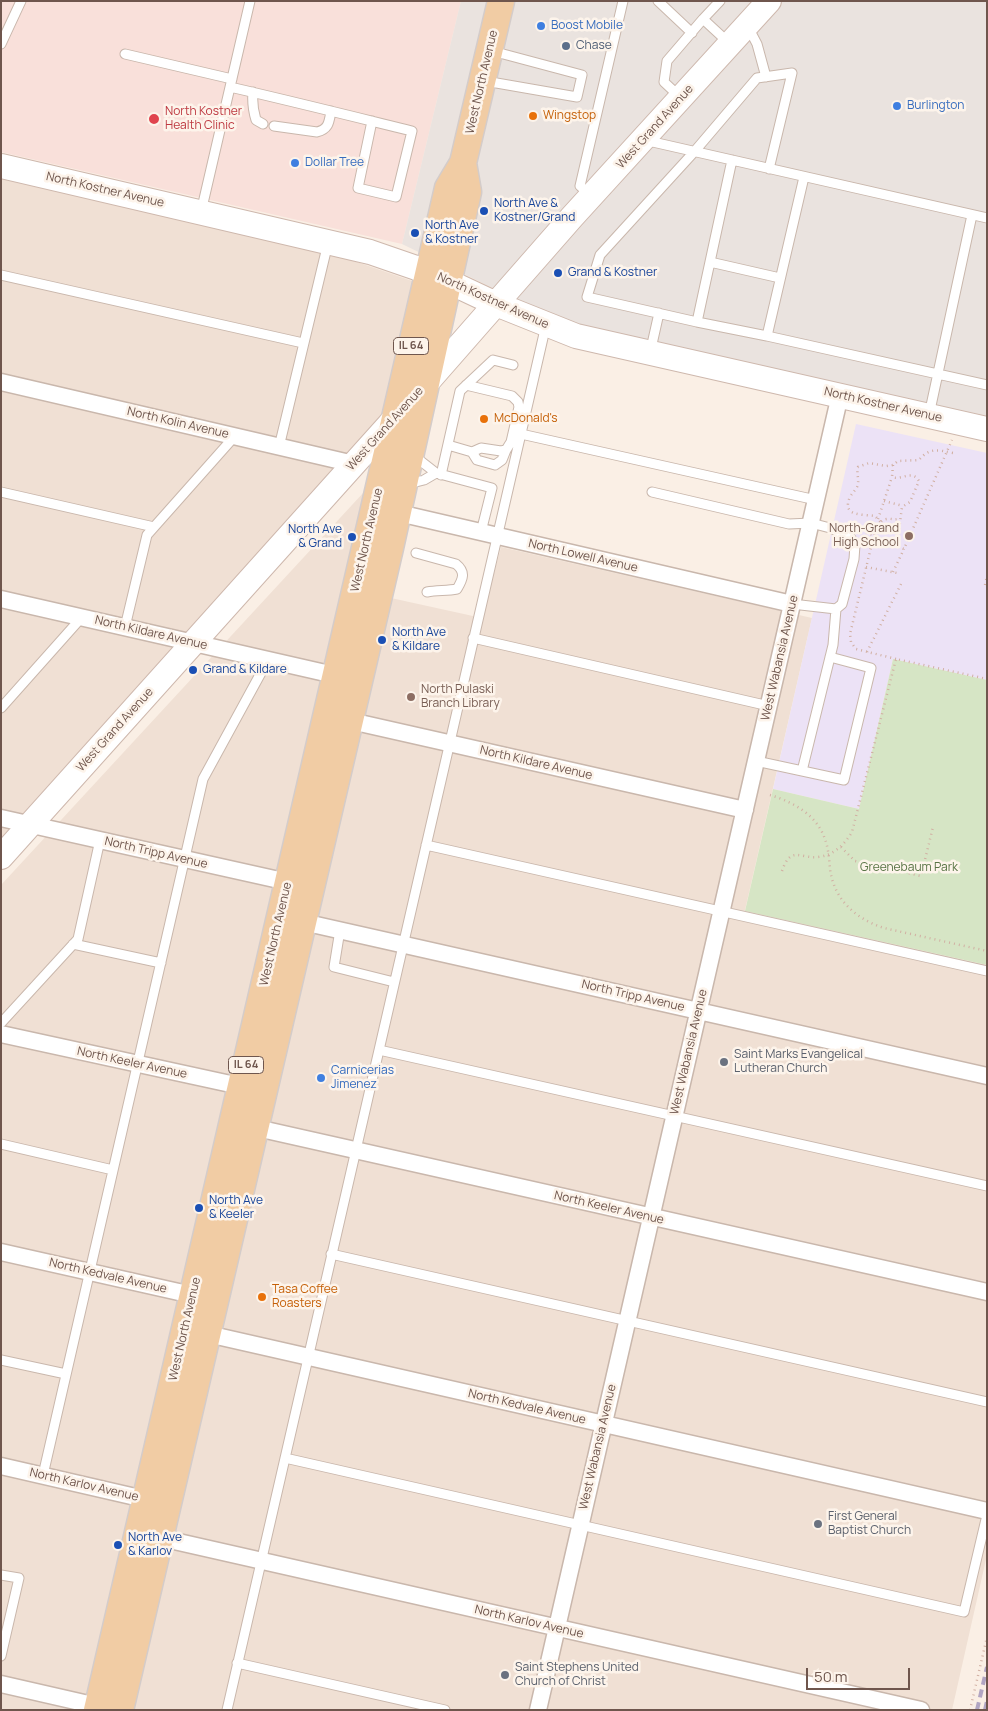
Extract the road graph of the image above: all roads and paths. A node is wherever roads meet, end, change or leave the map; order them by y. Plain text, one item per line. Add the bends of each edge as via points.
1 (21, 1) edge
2 (250, 1) edge
3 (501, 1) edge
4 (622, 1) edge
5 (658, 1) edge
6 (720, 1) edge
7 (769, 1) edge
8 (703, 19) junction
9 (747, 25) junction
10 (692, 33) junction
11 (1, 44) edge
12 (730, 44) junction
13 (490, 50) junction
14 (125, 54) dead end
15 (766, 76) junction
16 (482, 81) junction
17 (231, 83) junction
18 (253, 92) junction
19 (682, 98) junction
20 (331, 111) junction
21 (372, 121) junction
22 (263, 124) dead end
23 (274, 126) dead end
24 (644, 140) junction
25 (694, 152) junction
26 (732, 160) junction
27 (1, 166) edge
28 (769, 169) junction
29 (804, 177) junction
30 (586, 191) junction
31 (201, 212) junction
32 (972, 215) junction
33 (987, 218) edge
34 (328, 241) junction
35 (710, 262) junction
36 (1, 275) edge
37 (438, 276) junction
38 (780, 278) junction
39 (496, 304) junction
40 (659, 313) junction
41 (697, 322) junction
42 (546, 325) junction
43 (767, 336) junction
44 (303, 343) junction
45 (650, 353) junction
46 (514, 365) dead end
47 (939, 374) junction
48 (1, 382) edge
49 (427, 384) junction
50 (466, 385) junction
51 (987, 385) edge
52 (840, 395) junction
53 (929, 416) junction
54 (394, 420) junction
55 (987, 429) edge
56 (520, 434) junction
57 (234, 436) junction
58 (952, 440) dead end
59 (448, 445) junction
60 (279, 447) junction
61 (506, 450) junction
62 (472, 452) junction
63 (947, 452) junction
64 (953, 453) dead end
65 (411, 454) junction
66 (354, 464) junction
67 (893, 465) junction
68 (438, 474) junction
69 (892, 478) junction
70 (404, 485) junction
71 (1, 492) edge
72 (652, 492) dead end
73 (816, 500) junction
74 (884, 501) junction
75 (903, 506) junction
76 (386, 510) junction
77 (900, 518) junction
78 (879, 520) junction
79 (811, 523) junction
80 (850, 524) dead end
81 (154, 527) junction
82 (480, 532) junction
83 (874, 535) junction
84 (497, 536) junction
85 (904, 549) junction
86 (416, 553) dead end
87 (866, 567) junction
88 (987, 576) edge
89 (901, 584) dead end
90 (985, 584) dead end
91 (427, 592) dead end
92 (1, 599) edge
93 (792, 604) junction
94 (836, 609) junction
95 (82, 617) junction
96 (125, 627) junction
97 (473, 638) junction
98 (194, 643) junction
99 (868, 652) junction
100 (830, 657) junction
101 (896, 659) junction
102 (268, 660) junction
103 (347, 678) junction
104 (987, 679) edge
105 (769, 706) junction
106 (1, 708) edge
107 (338, 718) junction
108 (449, 743) junction
109 (756, 761) junction
110 (802, 771) junction
111 (770, 795) dead end
112 (745, 810) junction
113 (1, 818) edge
114 (31, 824) junction
115 (933, 827) dead end
116 (100, 840) junction
117 (426, 845) junction
118 (841, 847) junction
119 (829, 854) junction
120 (1, 857) edge
121 (185, 859) junction
122 (782, 871) dead end
123 (299, 885) junction
124 (722, 911) junction
125 (291, 919) junction
126 (340, 930) junction
127 (73, 944) junction
128 (403, 944) junction
129 (987, 951) edge
130 (161, 963) junction
131 (987, 971) edge
132 (394, 982) junction
133 (699, 1011) junction
134 (1, 1023) edge
135 (1, 1034) edge
136 (379, 1050) junction
137 (138, 1064) junction
138 (987, 1076) edge
139 (252, 1089) junction
140 (675, 1115) junction
141 (243, 1125) junction
142 (1, 1144) edge
143 (356, 1150) junction
144 (113, 1170) junction
145 (987, 1186) edge
146 (651, 1217) junction
147 (1, 1252) edge
148 (331, 1254) junction
149 (90, 1272) junction
150 (987, 1292) edge
151 (204, 1298) junction
152 (627, 1321) junction
153 (196, 1332) junction
154 (308, 1358) junction
155 (1, 1360) edge
156 (66, 1374) junction
157 (987, 1402) edge
158 (604, 1424) junction
159 (285, 1458) junction
160 (1, 1466) edge
161 (43, 1475) junction
162 (156, 1501) junction
163 (987, 1513) edge
164 (580, 1525) junction
165 (149, 1535) junction
166 (261, 1561) junction
167 (1, 1575) edge
168 (557, 1628) junction
169 (987, 1637) edge
170 (1, 1656) edge
171 (237, 1663) junction
172 (1, 1684) edge
173 (107, 1709) edge
174 (226, 1710) edge
175 (445, 1710) edge
176 (538, 1710) edge
177 (921, 1710) edge
178 (970, 1710) edge

1 - 11 lane
2 - 17 lane
3 - 13 main road, West North Avenue / IL 64
4 - 30 lane
5 - 10 lane
6 - 8 lane
7 - 9 main road, West Grand Avenue
8 - 10 lane
8 - 12 lane
9 - 12 main road, West Grand Avenue
9 - 15 lane via 757,44
10 - 19 lane via 667,61 664,82
12 - 19 main road, West Grand Avenue
13 - 16 main road, West North Avenue / IL 64
13 - 16 lane via 582,75 577,97
14 - 17 lane
15 - 25 lane via 757,78
15 - 28 lane via 792,73
16 - 37 main road, West North Avenue / IL 64 via 463,163 468,192
17 - 18 lane
17 - 31 lane
18 - 20 lane
18 - 22 lane via 253,112 256,120
19 - 24 main road, West Grand Avenue
20 - 21 lane
20 - 23 lane via 328,126 317,132
21 - 21 lane via 412,131 396,197 358,188
24 - 25 lane
24 - 30 main road, West Grand Avenue
25 - 26 lane
25 - 40 lane via 600,255 587,297
26 - 28 lane
26 - 35 lane
27 - 31 main road, North Kostner Avenue
28 - 29 lane
29 - 32 lane
29 - 38 lane
30 - 39 main road, West Grand Avenue
31 - 34 main road, North Kostner Avenue
32 - 33 lane
32 - 47 lane
34 - 37 main road, North Kostner Avenue
34 - 44 lane
35 - 38 lane
35 - 41 lane
36 - 44 lane
37 - 39 main road, North Kostner Avenue
37 - 49 main road, West North Avenue / IL 64
37 - 54 main road, West North Avenue / IL 64
38 - 43 lane
39 - 42 main road, North Kostner Avenue
39 - 49 main road, West Grand Avenue
40 - 41 lane
40 - 45 lane
41 - 43 lane
42 - 45 main road, North Kostner Avenue via 576,336
42 - 56 lane
43 - 47 lane
44 - 60 lane
45 - 52 main road, North Kostner Avenue
46 - 50 lane via 493,360
47 - 51 lane
47 - 53 lane
48 - 57 street, North Kolin Avenue
49 - 54 main road, West Grand Avenue
49 - 65 main road, West North Avenue / IL 64
50 - 59 lane via 460,391
50 - 61 lane via 512,396 518,402 511,442
52 - 53 main road, North Kostner Avenue
52 - 73 street, West Wabansia Avenue
53 - 55 main road, North Kostner Avenue
54 - 66 main road, West Grand Avenue
54 - 76 main road, West North Avenue / IL 64
56 - 73 lane
56 - 84 lane
57 - 60 street, North Kolin Avenue
57 - 81 lane
58 - 63 path
59 - 62 lane
59 - 68 lane
60 - 66 street, North Kolin Avenue
61 - 62 lane via 481,448
61 - 62 lane via 502,460 494,465 477,460
63 - 64 path
63 - 67 path via 931,450 919,460 898,461
63 - 85 path
65 - 68 lane
65 - 70 main road, West North Avenue / IL 64
66 - 98 main road, West Grand Avenue
67 - 69 path
67 - 78 path via 869,463 858,467 858,482 849,499 852,513 875,516
68 - 70 lane
68 - 82 lane via 492,488
69 - 74 path
69 - 75 path via 913,476 919,481 910,502
70 - 76 main road, West North Avenue / IL 64
71 - 81 lane
72 - 79 lane via 789,524
73 - 79 street, West Wabansia Avenue
74 - 75 path
74 - 78 path
75 - 77 path
76 - 82 street, North Lowell Avenue
76 - 103 main road, West North Avenue / IL 64
77 - 78 path
77 - 78 path via 896,532
78 - 83 path
79 - 93 street, West Wabansia Avenue
79 - 94 lane via 850,537 855,544 842,604
80 - 83 path
81 - 96 lane via 147,535
82 - 84 street, North Lowell Avenue
83 - 85 path
83 - 87 path
84 - 93 street, North Lowell Avenue
84 - 97 lane
85 - 87 path via 895,573
86 - 91 lane via 456,564 463,575 457,588
87 - 99 path via 850,634 856,649
88 - 90 path
89 - 99 path
92 - 95 street, North Kildare Avenue
93 - 94 lane
93 - 105 street, West Wabansia Avenue
94 - 100 lane
95 - 96 street, North Kildare Avenue
95 - 106 lane
96 - 98 street, North Kildare Avenue
97 - 105 lane
97 - 108 lane
98 - 102 street, North Kildare Avenue
98 - 114 main road, West Grand Avenue
99 - 101 path
100 - 110 lane
100 - 110 lane via 870,668 844,780
101 - 104 path
101 - 118 path via 858,812 852,832
102 - 103 street, North Kildare Avenue
102 - 121 lane via 203,779
103 - 107 main road, West North Avenue / IL 64
105 - 109 street, West Wabansia Avenue
107 - 108 street, North Kildare Avenue
107 - 123 main road, West North Avenue / IL 64
108 - 112 street, North Kildare Avenue
108 - 117 lane
109 - 110 lane
109 - 112 street, West Wabansia Avenue
111 - 119 path via 792,804 812,820 822,833
112 - 124 street, West Wabansia Avenue
113 - 114 street, North Tripp Avenue
114 - 116 street, North Tripp Avenue
114 - 120 main road, West Grand Avenue
115 - 118 path via 921,876 859,862
116 - 121 street, North Tripp Avenue
116 - 127 lane via 78,939
117 - 124 lane
117 - 128 lane
118 - 119 path
119 - 122 path via 791,857 785,861
119 - 129 path via 830,871 837,892 857,916 884,928
121 - 123 street, North Tripp Avenue
121 - 130 lane
123 - 125 main road, West North Avenue / IL 64
124 - 131 lane
124 - 133 street, West Wabansia Avenue
125 - 126 street, North Tripp Avenue
125 - 139 main road, West North Avenue / IL 64
126 - 128 street, North Tripp Avenue
126 - 132 lane via 334,967
127 - 130 lane
127 - 134 lane
128 - 132 lane
128 - 133 street, North Tripp Avenue
130 - 137 lane
132 - 136 lane
133 - 138 street, North Tripp Avenue
133 - 140 street, West Wabansia Avenue
135 - 137 street, North Keeler Avenue
136 - 140 lane
136 - 143 lane
137 - 139 street, North Keeler Avenue
137 - 144 lane
139 - 141 main road, West North Avenue / IL 64
140 - 145 lane
140 - 146 street, West Wabansia Avenue
141 - 143 street, North Keeler Avenue
141 - 151 main road, West North Avenue / IL 64
142 - 144 lane
143 - 146 street, North Keeler Avenue
143 - 148 lane
144 - 149 lane
146 - 150 street, North Keeler Avenue
146 - 152 street, West Wabansia Avenue
147 - 149 street, North Kedvale Avenue
148 - 152 lane
148 - 154 lane
149 - 151 street, North Kedvale Avenue
149 - 156 lane
151 - 153 main road, West North Avenue / IL 64
152 - 157 lane
152 - 158 street, West Wabansia Avenue
153 - 154 street, North Kedvale Avenue
153 - 162 main road, West North Avenue / IL 64
154 - 158 street, North Kedvale Avenue
154 - 159 lane
155 - 156 lane
156 - 161 lane
158 - 163 street, North Kedvale Avenue
158 - 164 street, West Wabansia Avenue
159 - 164 lane
159 - 166 lane
160 - 161 street, North Karlov Avenue
161 - 162 street, North Karlov Avenue
162 - 165 main road, West North Avenue / IL 64
163 - 164 lane via 964,1612
164 - 168 street, West Wabansia Avenue
165 - 166 street, North Karlov Avenue
165 - 173 main road, West North Avenue / IL 64
166 - 168 street, North Karlov Avenue
166 - 171 lane
167 - 170 lane via 19,1578
168 - 176 street, West Wabansia Avenue
168 - 177 street, North Karlov Avenue
169 - 178 path
171 - 174 lane
171 - 175 lane
172 - 173 street

